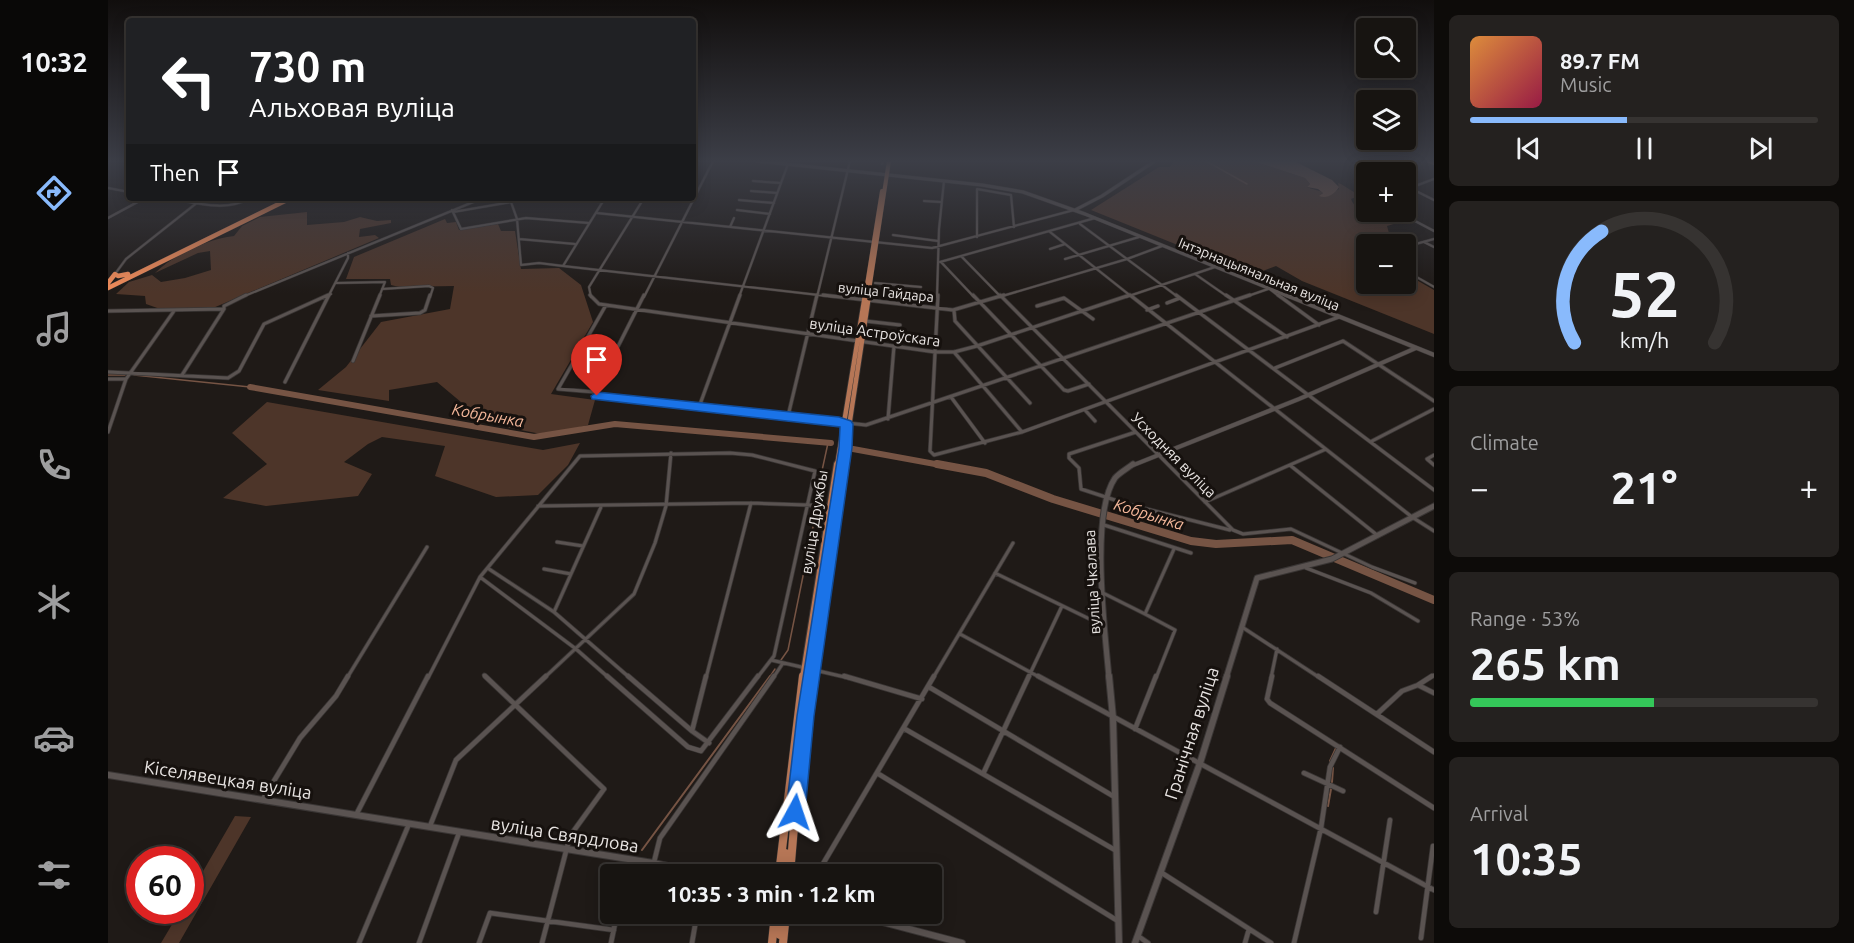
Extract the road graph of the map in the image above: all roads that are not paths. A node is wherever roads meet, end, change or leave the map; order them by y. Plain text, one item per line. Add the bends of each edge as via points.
1 (132, 205) edge
2 (195, 205) edge
3 (270, 205) edge
4 (276, 205) edge
5 (467, 205) edge
6 (493, 205) edge
7 (512, 205) edge
8 (600, 205) edge
9 (639, 205) edge
10 (690, 205) edge
11 (773, 205) edge
12 (840, 205) edge
13 (880, 205) edge
14 (882, 205) edge
15 (941, 205) edge
16 (977, 205) edge
17 (1012, 205) edge
18 (1060, 205) edge
19 (1084, 205) edge
20 (737, 210) dead end
21 (1074, 210) junction
22 (452, 212) junction
23 (596, 213) junction
24 (770, 214) junction
25 (632, 216) junction
26 (108, 218) edge
27 (734, 218) dead end
28 (1095, 218) junction
29 (517, 219) junction
30 (682, 221) junction
31 (1416, 222) edge
32 (589, 223) junction
33 (1080, 224) junction
34 (730, 227) junction
35 (1014, 227) junction
36 (765, 231) junction
37 (1434, 231) edge
38 (1050, 232) junction
39 (893, 235) dead end
40 (832, 237) junction
41 (976, 237) junction
42 (1139, 237) junction
43 (519, 239) junction
44 (1434, 239) edge
45 (938, 241) junction
46 (876, 242) junction
47 (1424, 242) junction
48 (575, 244) junction
49 (1065, 244) junction
50 (1416, 244) edge
51 (1109, 246) junction
52 (1162, 246) junction
53 (938, 248) junction
54 (1434, 248) edge
55 (1050, 249) dead end
56 (348, 253) junction
57 (1078, 255) junction
58 (962, 257) junction
59 (1065, 259) dead end
60 (1127, 259) junction
61 (939, 262) junction
62 (563, 266) junction
63 (1215, 267) junction
64 (1094, 268) junction
65 (600, 270) junction
66 (115, 274) junction
67 (128, 274) junction
68 (1195, 274) junction
69 (654, 277) junction
70 (1416, 277) edge
71 (336, 283) junction
72 (875, 283) dead end
73 (108, 285) edge
74 (1162, 285) junction
75 (745, 287) junction
76 (921, 287) dead end
77 (1434, 287) edge
78 (382, 289) junction
79 (1270, 289) junction
80 (331, 294) junction
81 (818, 295) junction
82 (1129, 296) junction
83 (1000, 297) junction
84 (1180, 298) junction
85 (866, 301) junction
86 (1234, 301) junction
87 (980, 302) junction
88 (1167, 303) dead end
89 (606, 305) junction
90 (1037, 306) dead end
91 (1158, 306) dead end
92 (224, 309) junction
93 (638, 309) junction
94 (937, 309) junction
95 (953, 310) junction
96 (1147, 310) junction
97 (108, 311) edge
98 (174, 311) junction
99 (1081, 311) junction
100 (1200, 313) junction
101 (371, 316) junction
102 (1339, 317) junction
103 (1093, 319) dead end
104 (864, 320) junction
105 (731, 322) junction
106 (1166, 325) junction
107 (1319, 325) junction
108 (900, 326) dead end
109 (1031, 328) junction
110 (807, 333) junction
111 (1011, 334) junction
112 (1287, 337) junction
113 (860, 341) junction
114 (894, 346) junction
115 (977, 346) junction
116 (1416, 348) junction
117 (1251, 350) junction
118 (935, 352) junction
119 (954, 352) junction
120 (1434, 355) edge
121 (1064, 359) junction
122 (353, 362) dead end
123 (1216, 364) junction
124 (1379, 365) junction
125 (1041, 367) junction
126 (1275, 368) junction
127 (132, 371) junction
128 (108, 372) edge
129 (182, 375) junction
130 (108, 379) edge
131 (126, 379) junction
132 (1007, 379) junction
133 (285, 382) dead end
134 (1089, 384) junction
135 (983, 386) junction
136 (595, 392) junction
137 (1310, 394) junction
138 (951, 397) junction
139 (1434, 401) edge
140 (1030, 403) dead end
141 (1107, 403) junction
142 (931, 404) junction
143 (699, 407) junction
144 (1273, 409) junction
145 (1434, 409) edge
146 (1085, 410) junction
147 (788, 416) junction
148 (888, 419) junction
149 (1095, 421) dead end
150 (846, 423) junction
151 (108, 432) edge
152 (1022, 432) junction
153 (1136, 432) junction
154 (1372, 442) junction
155 (985, 443) junction
156 (1325, 450) junction
157 (671, 453) junction
158 (1158, 454) junction
159 (1434, 454) edge
160 (1434, 465) edge
161 (1290, 466) junction
162 (1434, 490) edge
163 (1106, 498) junction
164 (1205, 502) junction
165 (752, 503) junction
166 (807, 504) junction
167 (538, 506) junction
168 (666, 506) junction
169 (833, 506) junction
170 (1434, 506) edge
171 (601, 507) junction
172 (1412, 517) junction
173 (1102, 518) junction
174 (1233, 530) junction
175 (1434, 531) edge
176 (1379, 536) junction
177 (557, 542) dead end
178 (1013, 543) dead end
179 (583, 546) junction
180 (427, 548) dead end
181 (1174, 549) junction
182 (1191, 553) dead end
183 (1345, 553) junction
184 (1304, 567) junction
185 (489, 569) junction
186 (544, 569) dead end
187 (995, 573) junction
188 (571, 574) junction
189 (480, 577) junction
190 (1415, 583) dead end
191 (1103, 593) junction
192 (1062, 606) junction
193 (554, 612) junction
194 (1145, 614) junction
195 (1418, 621) dead end
196 (1240, 626) junction
197 (1105, 627) junction
198 (960, 634) junction
199 (587, 639) junction
200 (576, 649) junction
201 (1277, 649) junction
202 (771, 660) junction
203 (783, 663) junction
204 (808, 668) junction
205 (1031, 673) junction
206 (484, 675) dead end
207 (1434, 675) edge
208 (1418, 685) junction
209 (929, 687) junction
210 (1434, 693) edge
211 (921, 699) junction
212 (517, 704) junction
213 (1377, 714) junction
214 (806, 716) joint
215 (1113, 718) junction
216 (905, 729) junction
217 (1135, 729) junction
218 (1003, 730) junction
219 (692, 731) junction
220 (709, 743) junction
221 (1340, 747) junction
222 (1434, 752) edge
223 (1200, 763) junction
224 (877, 773) junction
225 (1304, 773) dead end
226 (983, 774) junction
227 (108, 775) edge
228 (1328, 785) junction
229 (1343, 791) dead end
230 (1113, 796) junction
231 (263, 800) junction
232 (1434, 808) edge
233 (356, 814) junction
234 (1390, 820) dead end
235 (409, 823) junction
236 (430, 826) junction
237 (1321, 828) junction
238 (460, 831) junction
239 (1433, 846) edge
240 (567, 850) junction
241 (1115, 850) junction
242 (653, 863) junction
243 (1385, 863) junction
244 (658, 864) edge
245 (782, 864) edge
246 (791, 864) edge
247 (823, 864) edge
248 (1161, 872) junction
249 (1432, 889) edge
250 (1376, 912) dead end
251 (548, 920) junction
252 (1118, 921) junction
253 (615, 924) edge
254 (695, 924) edge
255 (774, 924) edge
256 (783, 924) edge
257 (890, 924) edge
258 (1249, 929) junction
259 (614, 930) junction
260 (1421, 938) dead end
261 (1136, 939) edge
262 (358, 943) edge
263 (419, 943) edge
264 (479, 943) edge
265 (542, 943) edge
266 (611, 943) edge
267 (692, 943) edge
268 (772, 943) edge
269 (781, 943) edge
270 (962, 943) edge
271 (1119, 943) edge
272 (1148, 943) edge
273 (1245, 943) edge
274 (1271, 943) edge
275 (1294, 943) edge

1 - 26 street
2 - 66 street via 126,259
3 - 67 highway
4 - 73 highway
5 - 22 street
6 - 22 street
7 - 29 street
8 - 23 street
9 - 25 street
10 - 30 street
11 - 24 street
12 - 40 street
13 - 46 main road, вуліца Дружбы
14 - 46 main road, вуліца Дружбы
15 - 45 street
16 - 41 street
17 - 35 street
18 - 21 main road, Інтэрнацыянальная вуліца
19 - 21 main road
20 - 24 street
21 - 28 main road, Інтэрнацыянальная вуліца
21 - 35 street
22 - 29 street via 461,229
22 - 56 street
23 - 25 street
23 - 32 street
24 - 36 street
25 - 30 street
25 - 65 street
27 - 34 street
28 - 33 street
28 - 42 main road, Інтэрнацыянальная вуліца
29 - 32 street
29 - 43 street
30 - 34 street
30 - 69 street
31 - 37 street
32 - 48 street
33 - 38 street
33 - 51 street
34 - 36 street
35 - 41 street
36 - 40 street
36 - 75 street
38 - 49 street
38 - 58 street
39 - 45 street
40 - 46 street
40 - 81 street
41 - 53 street
42 - 51 street
42 - 52 main road, Інтэрнацыянальная вуліца
43 - 48 street
43 - 62 street, вуліца Гайдара via 521,265
44 - 47 street
45 - 53 street
46 - 53 street
46 - 85 main road, вуліца Дружбы
46 - 85 main road, вуліца Дружбы
47 - 50 street
47 - 54 street
48 - 62 street
49 - 55 street
49 - 57 street
51 - 57 street
51 - 60 street
52 - 60 street, вуліца Гайдара
52 - 63 main road, Інтэрнацыянальная вуліца
53 - 61 street
56 - 71 street
56 - 92 street via 232,301
57 - 59 street
57 - 64 street
58 - 61 street
58 - 83 street, Усходняя вуліца
60 - 64 street, вуліца Гайдара
60 - 74 street
61 - 87 street
61 - 94 street
62 - 65 street, вуліца Гайдара
63 - 68 street, вуліца Астроўскага
63 - 79 main road, Інтэрнацыянальная вуліца
64 - 82 street
64 - 83 street, вуліца Гайдара
65 - 69 street, вуліца Гайдара
65 - 89 street, вуліца Астроўскага via 589,292 593,301
66 - 67 highway
66 - 73 highway
67 - 73 highway
68 - 74 street, вуліца Астроўскага
68 - 86 street
69 - 75 street, вуліца Гайдара
69 - 93 street
70 - 77 street
71 - 78 street via 384,282
71 - 80 street
72 - 76 street
74 - 82 street, вуліца Астроўскага
74 - 84 street
75 - 81 street, вуліца Гайдара
75 - 105 street
78 - 101 street
78 - 101 street via 433,288 425,310 420,313
79 - 86 street
79 - 102 main road, Інтэрнацыянальная вуліца
79 - 107 street
80 - 129 street via 264,324 239,371 228,378
80 - 133 street
81 - 85 street, вуліца Гайдара
81 - 110 street
82 - 96 street
82 - 99 street, вуліца Астроўскага
83 - 87 street, вуліца Гайдара
83 - 109 street, Усходняя вуліца
84 - 88 street
84 - 100 street
85 - 94 street, вуліца Гайдара
85 - 104 main road, вуліца Дружбы
86 - 100 street
86 - 112 street
87 - 95 street, вуліца Гайдара
87 - 111 street
89 - 93 street, вуліца Астроўскага
89 - 136 street via 558,389
90 - 99 street via 1064,298
91 - 96 street
92 - 98 street
92 - 129 street
93 - 105 street, вуліца Астроўскага
93 - 136 street
94 - 95 street, вуліца Гайдара
94 - 118 street
95 - 115 street via 955,321
96 - 106 street
97 - 98 street
98 - 127 street
99 - 103 street
99 - 109 street, вуліца Астроўскага
100 - 106 street
100 - 117 street
101 - 122 street
102 - 107 street
102 - 116 main road, Інтэрнацыянальная вуліца
104 - 108 street
104 - 113 main road, вуліца Дружбы
105 - 110 street, вуліца Астроўскага
105 - 143 street
106 - 121 street
106 - 123 street
107 - 112 street
109 - 111 street, вуліца Астроўскага
109 - 121 street, Усходняя вуліца
110 - 113 street, вуліца Астроўскага
110 - 147 street
111 - 115 street, вуліца Астроўскага
111 - 125 street
112 - 117 street
113 - 114 street, вуліца Астроўскага
113 - 150 main road, вуліца Дружбы
113 - 150 main road, вуліца Дружбы
114 - 118 street, вуліца Астроўскага
114 - 148 street
115 - 119 street, вуліца Астроўскага
115 - 132 street
116 - 120 main road, Інтэрнацыянальная вуліца
116 - 124 main road, вуліца Чкалава
117 - 123 street
117 - 126 street
118 - 119 street, вуліца Астроўскага
118 - 142 street
119 - 135 street
121 - 125 street
121 - 134 street, Усходняя вуліца
123 - 141 street
123 - 144 street
124 - 126 street via 1343,340
124 - 137 main road, вуліца Чкалава
124 - 139 street
125 - 132 street
125 - 134 street via 1066,391
126 - 137 street
127 - 128 street
127 - 129 street
127 - 131 street
130 - 131 street
131 - 151 street
132 - 135 street
132 - 140 street
134 - 141 street, Усходняя вуліца
135 - 138 street
135 - 152 street
136 - 143 street via 597,396
137 - 144 main road, вуліца Чкалава
137 - 154 street
138 - 142 street
138 - 155 street
141 - 146 street
141 - 153 street, Усходняя вуліца
142 - 148 street
142 - 155 street via 930,451 934,455
143 - 147 street
144 - 156 street
144 - 158 main road, вуліца Чкалава
145 - 154 street
146 - 149 street
146 - 152 street
147 - 150 street
148 - 150 street via 866,425
150 - 169 main road, вуліца Дружбы
150 - 169 main road, вуліца Дружбы
152 - 155 street
153 - 158 street, Усходняя вуліца
153 - 163 street via 1068,456 1079,468 1081,489
154 - 162 street
156 - 161 street
156 - 172 street
157 - 166 street via 752,455 815,471
157 - 167 street via 580,456
157 - 168 street
158 - 163 main road, вуліца Чкалава via 1135,462 1116,477
158 - 164 street, Усходняя вуліца
159 - 160 street via 1427,459
161 - 164 street
161 - 176 street
163 - 173 main road, вуліца Чкалава
163 - 174 street
164 - 174 street, Усходняя вуліца
165 - 166 street
165 - 168 street
165 - 219 street
166 - 169 street
166 - 202 street
167 - 171 street
167 - 185 street
168 - 171 street
168 - 199 street via 634,594
169 - 204 main road, вуліца Дружбы via 811,625
169 - 204 main road, вуліца Дружбы via 832,537
170 - 172 main road, Гранічная вуліца
171 - 179 street
172 - 175 street
172 - 176 main road, Гранічная вуліца
173 - 181 street
173 - 191 main road, вуліца Чкалава
174 - 183 street via 1244,534 1291,529
176 - 183 main road, Гранічная вуліца
177 - 179 street
178 - 187 street
179 - 188 street
180 - 231 street via 336,696 300,738
181 - 182 street
181 - 194 street
183 - 184 main road, Гранічная вуліца
183 - 190 street
184 - 195 street via 1371,593
184 - 196 main road, Гранічная вуліца via 1257,578
185 - 189 street
185 - 193 street
186 - 188 street
187 - 192 street
187 - 198 street
188 - 193 street
189 - 200 street
189 - 233 street
191 - 194 street
191 - 197 main road, вуліца Чкалава
192 - 197 street
192 - 205 street
193 - 199 street
194 - 217 street via 1175,630
196 - 201 street
196 - 223 main road, Гранічная вуліца
197 - 215 main road, вуліца Чкалава
198 - 205 street
198 - 209 street
199 - 200 street
199 - 219 street
200 - 212 street
200 - 220 street via 688,747 701,751
201 - 213 street
201 - 221 street via 1267,699
202 - 203 street
202 - 220 street
203 - 204 street
203 - 242 street via 660,838
204 - 211 street
204 - 214 main road
204 - 245 main road, вуліца Дружбы
205 - 215 street
205 - 218 street
206 - 212 street
207 - 208 street
208 - 210 street
208 - 213 street via 1402,691
209 - 211 street
209 - 218 street
211 - 216 street
212 - 236 street via 456,760
212 - 240 street via 604,789 570,836
213 - 222 street
214 - 246 main road
215 - 217 street
215 - 230 main road, вуліца Чкалава
216 - 224 street
216 - 226 street
217 - 223 street
218 - 226 street
218 - 230 street
219 - 220 street
221 - 228 street via 1329,767
221 - 232 street
223 - 237 street
223 - 248 main road, Гранічная вуліца
224 - 247 street
224 - 252 street
225 - 228 street
226 - 241 street
227 - 231 main road, Кіселявецкая вуліца
228 - 229 street
228 - 237 street
230 - 241 main road, вуліца Чкалава
231 - 233 main road, Кіселявецкая вуліца
233 - 235 main road, вуліца Свярдлова
234 - 243 street
235 - 236 main road, вуліца Свярдлова
235 - 262 street
236 - 238 main road, вуліца Свярдлова
237 - 243 street
237 - 275 street
238 - 240 main road, вуліца Свярдлова
238 - 263 street
239 - 249 street
240 - 242 main road, вуліца Свярдлова
240 - 251 street
241 - 252 main road, вуліца Чкалава
242 - 244 main road, вуліца Свярдлова
243 - 249 street
243 - 250 street
248 - 258 street
248 - 261 main road, Гранічная вуліца
249 - 260 street
251 - 259 street
251 - 264 street via 490,913
251 - 265 street
252 - 271 main road, вуліца Чкалава
253 - 259 street
254 - 267 street
255 - 268 main road
256 - 269 main road
257 - 270 main road
258 - 273 street
258 - 274 street
259 - 266 street
261 - 272 street

